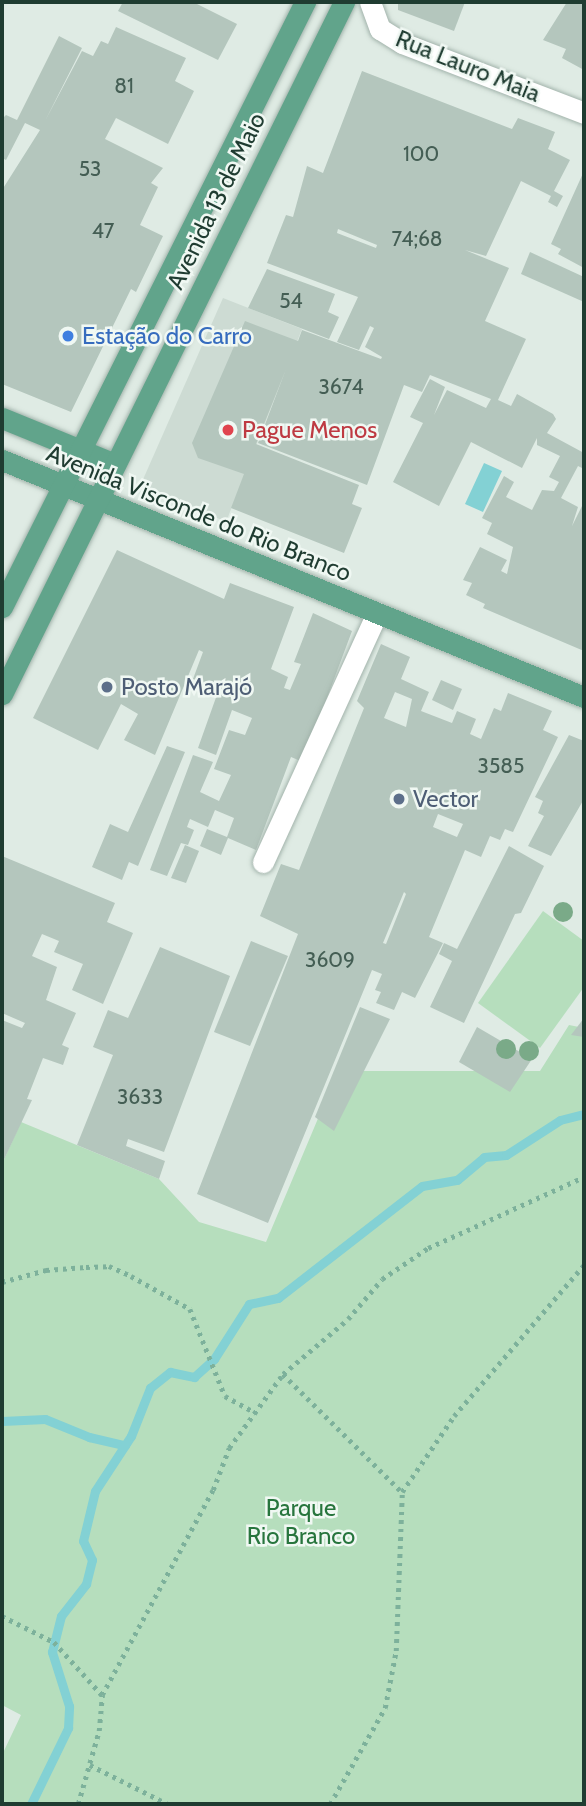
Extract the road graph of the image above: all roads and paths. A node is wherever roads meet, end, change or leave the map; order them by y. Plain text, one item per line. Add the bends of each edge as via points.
1 (305, 2) edge
2 (344, 2) edge
3 (370, 2) edge
4 (584, 113) edge
5 (2, 418) edge
6 (79, 449) junction
7 (2, 460) edge
8 (115, 464) junction
9 (61, 485) junction
10 (98, 499) junction
11 (2, 607) edge
12 (377, 613) junction
13 (2, 694) edge
14 (584, 697) edge
15 (262, 862) dead end
16 (584, 1177) edge
17 (584, 1265) edge
18 (2, 1282) edge
19 (283, 1374) junction
20 (256, 1413) junction
21 (402, 1492) junction
22 (2, 1616) edge
23 (102, 1695) junction
24 (90, 1765) junction
25 (78, 1804) edge
26 (168, 1804) edge
27 (330, 1804) edge

1 - 6 main road, Avenida 13 de Maio
2 - 8 main road, Avenida 13 de Maio
3 - 4 street, Rua Lauro Maia via 380,29 402,43
5 - 6 main road, Avenida Visconde do Rio Branco
6 - 8 main road, Avenida Visconde do Rio Branco
6 - 9 main road, Avenida 13 de Maio
7 - 9 main road, Avenida Visconde do Rio Branco
8 - 10 main road, Avenida 13 de Maio
9 - 10 main road, Avenida Visconde do Rio Branco
9 - 11 main road, Avenida 13 de Maio
10 - 12 main road, Avenida Visconde do Rio Branco
10 - 13 main road, Avenida 13 de Maio
12 - 14 main road, Avenida Visconde do Rio Branco
12 - 15 street
16 - 19 path via 428,1248 382,1279 348,1320
17 - 21 path via 454,1416
18 - 20 path via 46,1270 86,1267 108,1266 131,1276 190,1309 225,1396
19 - 20 path
19 - 21 path
20 - 23 path via 229,1448 213,1490
21 - 27 path via 396,1651 385,1708
22 - 23 path via 54,1642
23 - 24 path
24 - 25 path
24 - 26 path

